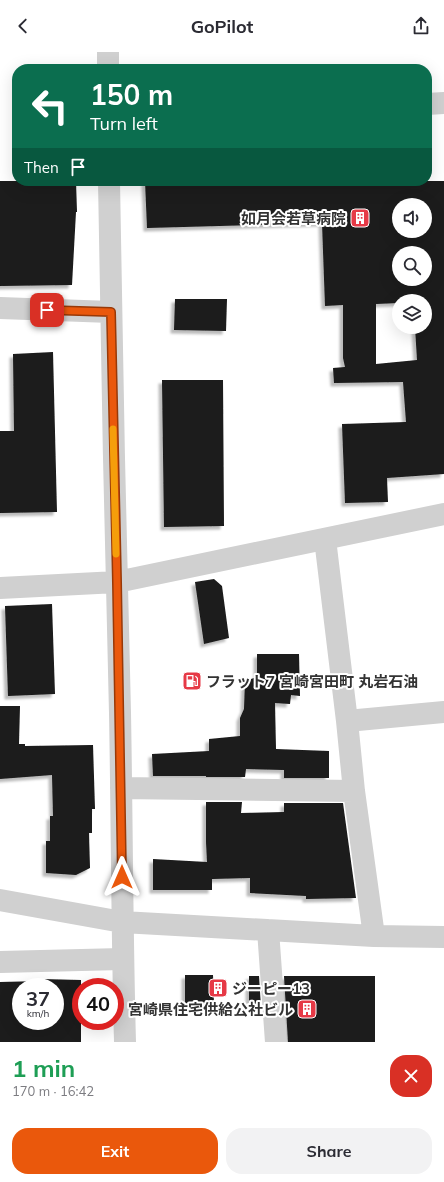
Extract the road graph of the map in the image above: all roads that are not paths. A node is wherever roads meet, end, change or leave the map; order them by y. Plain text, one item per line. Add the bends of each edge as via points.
1 (108, 52) edge
2 (108, 64) edge
3 (444, 103) edge
4 (432, 104) edge
5 (110, 186) edge
6 (0, 308) edge
7 (111, 312) junction
8 (444, 514) edge
9 (325, 539) junction
10 (117, 582) junction
11 (0, 588) edge
12 (444, 712) edge
13 (347, 721) junction
14 (121, 788) junction
15 (354, 791) junction
16 (0, 900) edge
17 (122, 922) junction
18 (268, 930) junction
19 (374, 936) junction
20 (444, 937) edge
21 (122, 959) junction
22 (0, 962) edge
23 (125, 1042) edge
24 (276, 1042) edge

1 - 2 street
3 - 4 street
5 - 7 street
6 - 7 street
7 - 10 street
8 - 9 street
9 - 10 street
9 - 13 street
10 - 11 street
10 - 14 street
12 - 13 street
13 - 15 street
14 - 15 street
14 - 17 street
15 - 19 street
16 - 17 street
17 - 18 street
17 - 21 street
18 - 19 street
18 - 24 street
19 - 20 street
21 - 22 street
21 - 23 street

